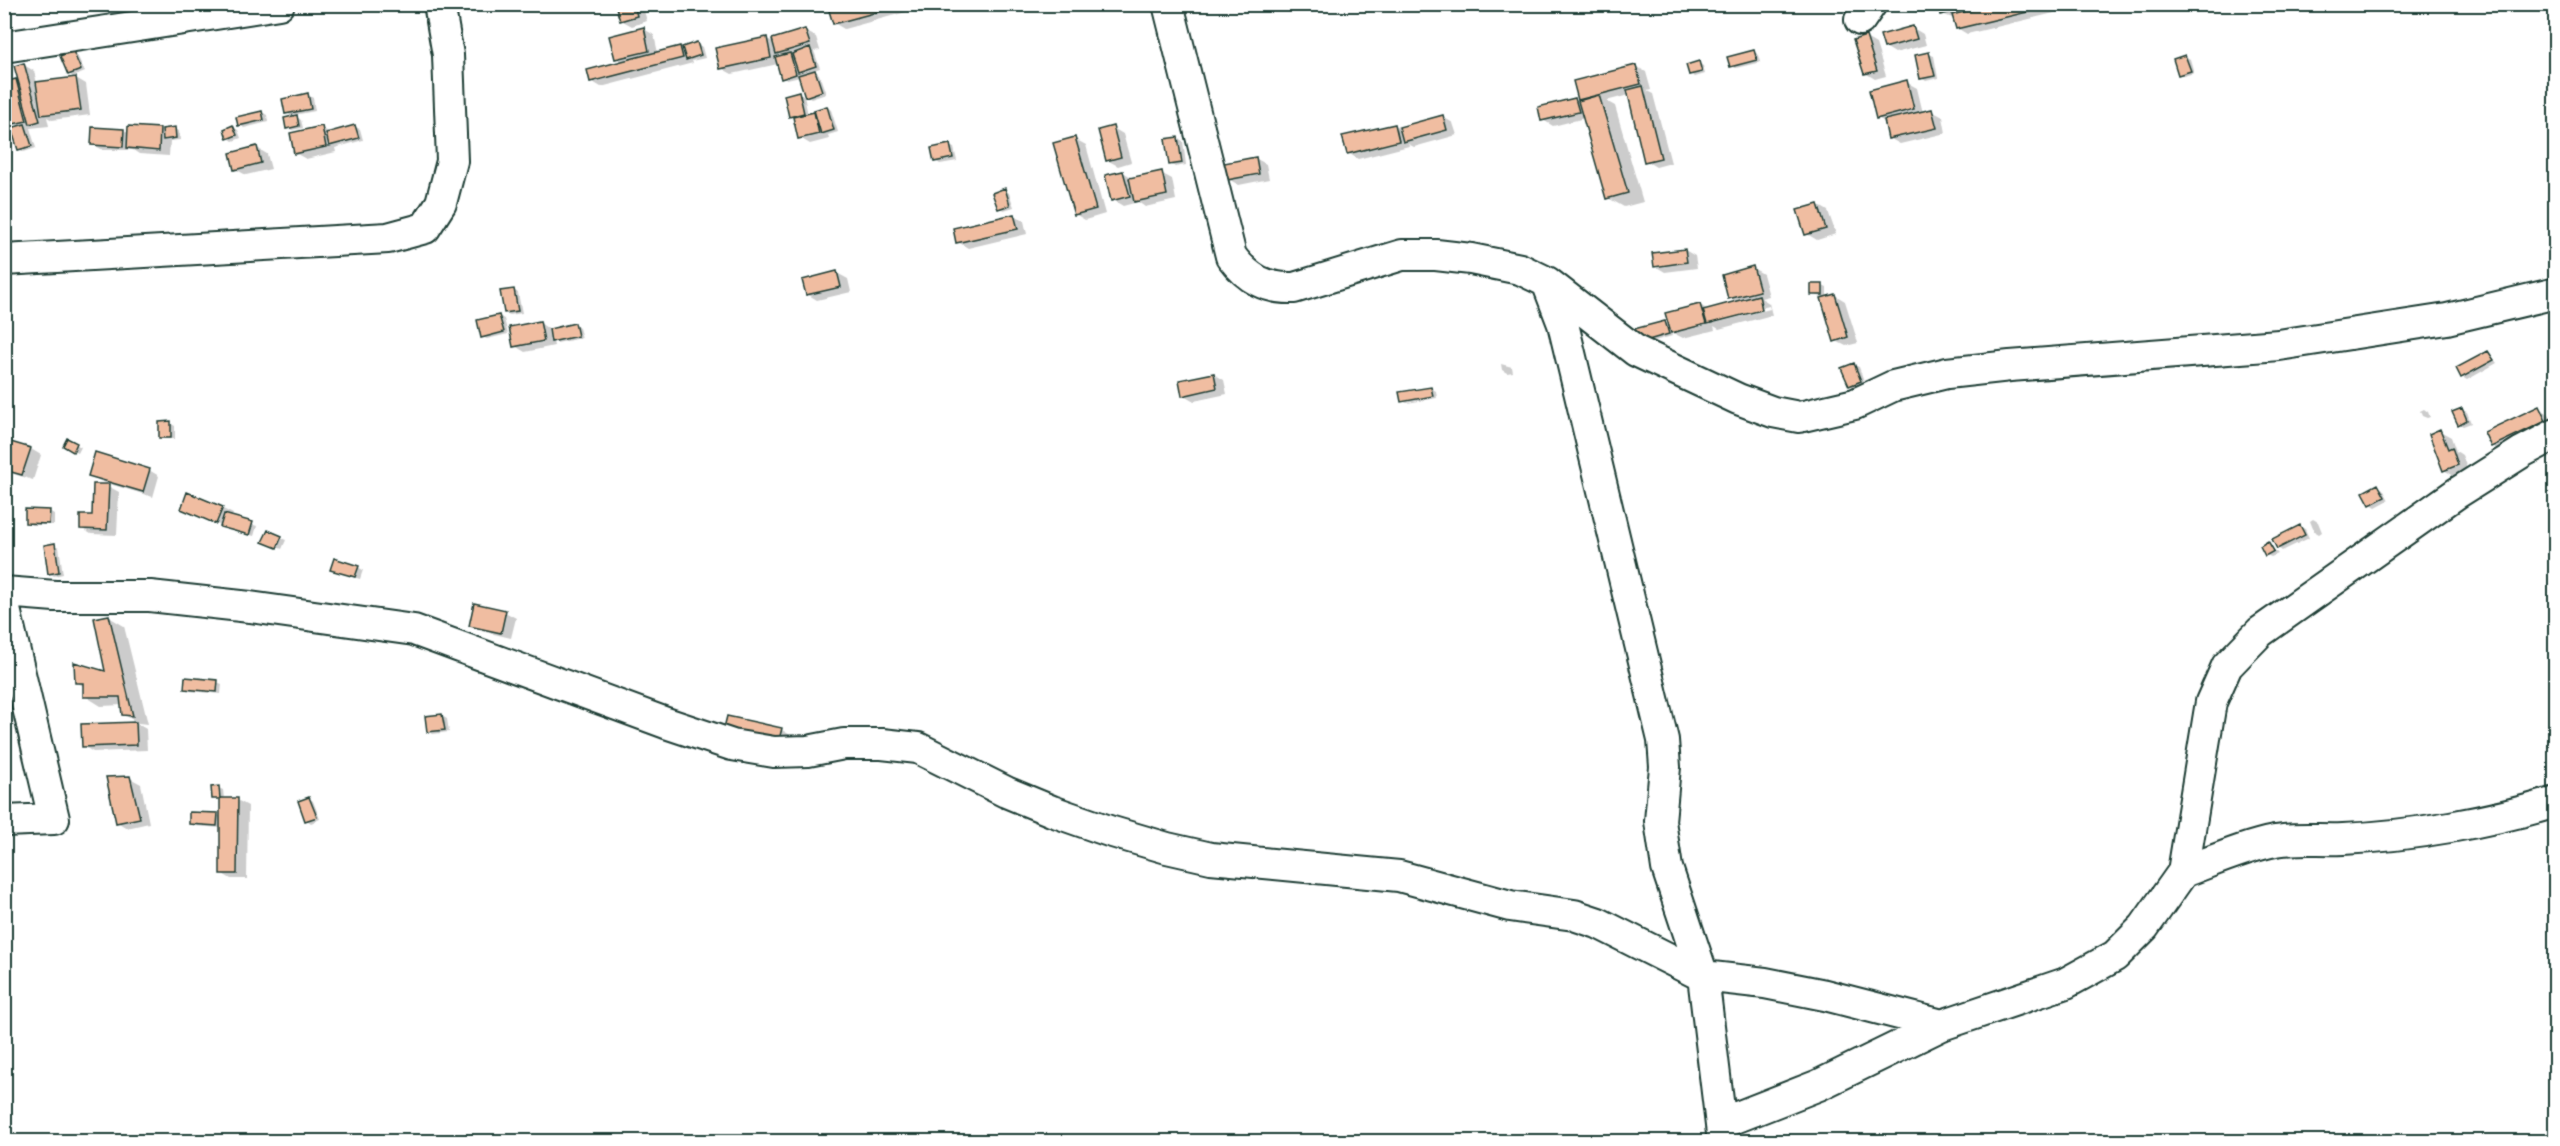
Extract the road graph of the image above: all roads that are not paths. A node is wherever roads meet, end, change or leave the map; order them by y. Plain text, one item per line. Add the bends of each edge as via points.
1 (279, 4) edge
2 (439, 4) edge
3 (1168, 4) edge
4 (4, 47) edge
5 (4, 260) edge
6 (1547, 282) junction
7 (2556, 293) edge
8 (2556, 434) edge
9 (4, 592) edge
10 (4, 605) edge
11 (2556, 802) edge
12 (4, 821) edge
13 (2183, 872) junction
14 (1703, 976) junction
15 (1942, 1025) junction
16 (1722, 1132) edge

1 - 4 street
2 - 5 street via 448,55 452,161 441,203 424,228 388,238
3 - 6 street via 1231,256 1243,273 1277,289 1294,288 1402,255 1436,255 1520,269
6 - 7 street via 1636,351 1738,399 1799,417 1856,404 1893,386 1947,373 2279,345 2446,319
6 - 14 street via 1563,324 1663,740 1660,821 1667,868
8 - 13 street via 2438,506 2260,632 2227,666 2211,702
9 - 14 street via 150,596 414,630 732,745 774,752 844,744 918,748 1006,792 1108,831 1211,858 1399,876 1510,906 1574,915 1598,922
10 - 12 street via 54,819
11 - 13 street via 2499,818 2398,834 2274,841
13 - 15 street via 2144,927 2115,956 2066,983
14 - 15 street via 1825,995
14 - 16 street
15 - 16 street

